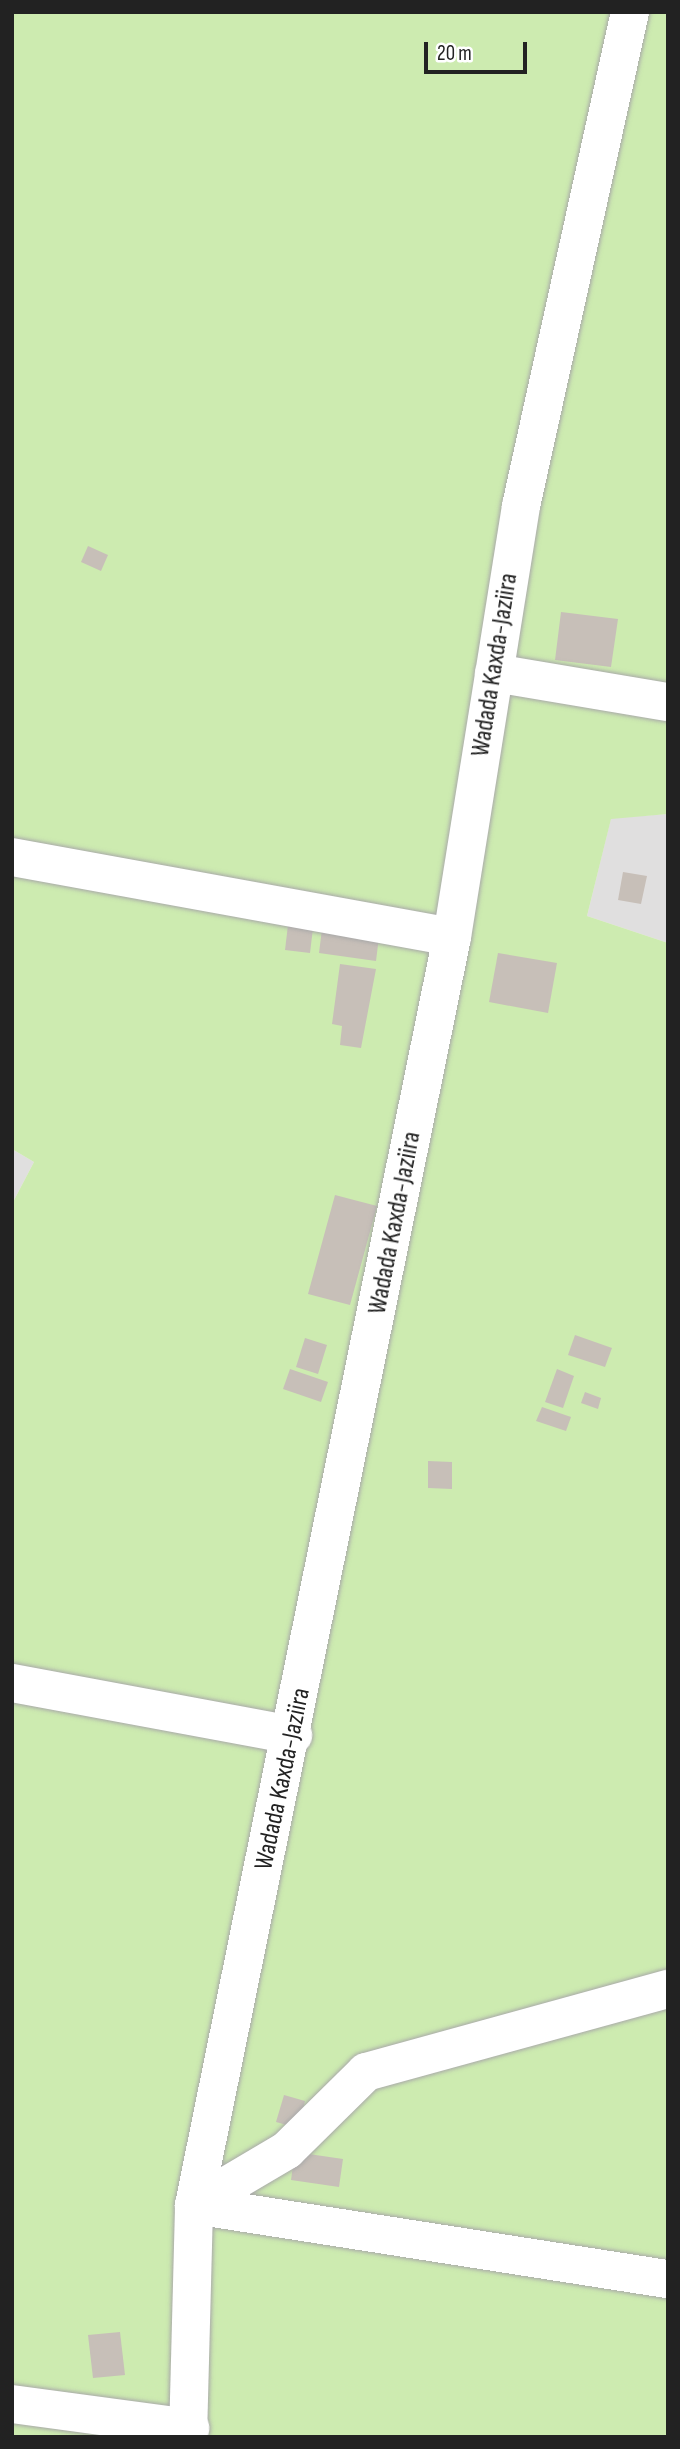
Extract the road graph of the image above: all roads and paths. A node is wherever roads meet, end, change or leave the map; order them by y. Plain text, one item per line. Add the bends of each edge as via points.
1 (630, 12) edge
2 (494, 673) junction
3 (668, 702) edge
4 (12, 857) edge
5 (452, 937) junction
6 (12, 1682) edge
7 (293, 1735) junction
8 (668, 1989) edge
9 (194, 2205) junction
10 (668, 2279) edge
11 (12, 2404) edge
12 (189, 2432) edge

1 - 2 street, Wadada Kaxda-Jaziira via 521,506
2 - 3 street
2 - 5 street, Wadada Kaxda-Jaziira
4 - 5 street
5 - 7 street, Wadada Kaxda-Jaziira
6 - 7 street
7 - 9 street, Wadada Kaxda-Jaziira
8 - 9 street via 366,2072 287,2150
9 - 10 street
9 - 12 street, Wadada Kaxda-Jaziira
11 - 12 street

